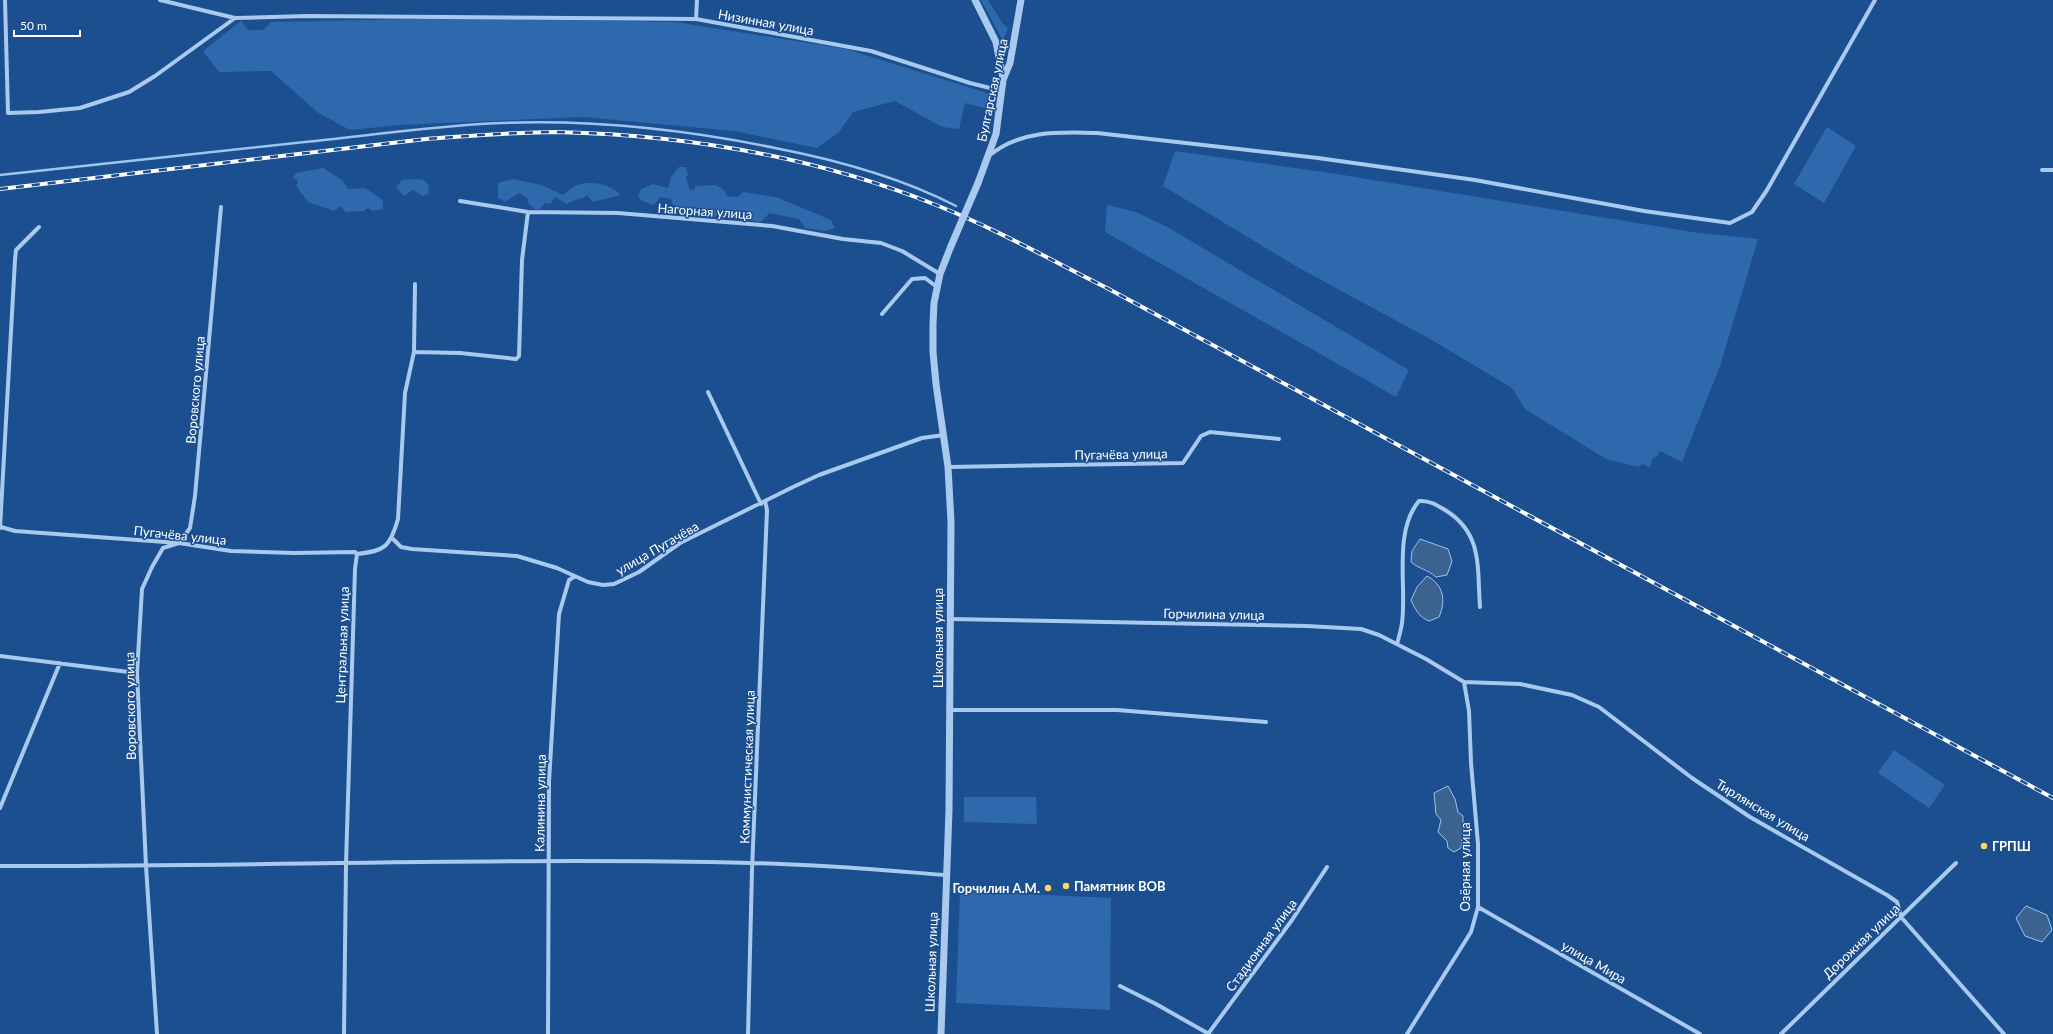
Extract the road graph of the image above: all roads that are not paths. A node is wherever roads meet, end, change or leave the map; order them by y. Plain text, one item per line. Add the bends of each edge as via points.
1 (5, 0) edge
2 (160, 0) edge
3 (696, 0) edge
4 (975, 0) edge
5 (1021, 0) edge
6 (1875, 0) edge
7 (235, 18) junction
8 (696, 20) junction
9 (1003, 80) junction
10 (1003, 91) junction
11 (990, 155) junction
12 (2042, 170) dead end
13 (2053, 170) edge
14 (460, 201) dead end
15 (221, 207) dead end
16 (528, 212) junction
17 (39, 227) dead end
18 (951, 246) joint
19 (940, 274) junction
20 (415, 284) dead end
21 (937, 287) junction
22 (882, 314) dead end
23 (414, 352) junction
24 (708, 392) dead end
25 (944, 435) junction
26 (1279, 439) dead end
27 (948, 467) junction
28 (763, 503) junction
29 (0, 528) edge
30 (392, 539) junction
31 (179, 543) junction
32 (357, 554) junction
33 (574, 577) junction
34 (1480, 607) dead end
35 (950, 619) junction
36 (1397, 644) junction
37 (0, 656) edge
38 (60, 663) junction
39 (137, 673) junction
40 (1464, 682) junction
41 (949, 710) junction
42 (1266, 722) dead end
43 (0, 808) edge
44 (549, 861) junction
45 (753, 862) junction
46 (1956, 862) dead end
47 (346, 864) junction
48 (0, 866) edge
49 (146, 866) junction
50 (1327, 867) dead end
51 (945, 874) junction
52 (1478, 907) junction
53 (1901, 917) junction
54 (1120, 986) dead end
55 (157, 1034) edge
56 (344, 1034) edge
57 (548, 1034) edge
58 (748, 1034) edge
59 (941, 1034) edge
60 (1209, 1034) edge
61 (1407, 1034) edge
62 (1700, 1034) edge
63 (1781, 1034) edge
64 (2004, 1034) edge

1 - 7 street via 8,113 80,108 129,92
2 - 7 street, Низинная улица
3 - 8 street
4 - 9 street via 996,42
5 - 9 street, Булгарская улица via 1010,63
6 - 11 street via 1767,190 1752,212 1730,223 1644,211 1475,180 1310,157 1097,133 1069,132 1021,138 1003,144
7 - 8 street, Низинная улица via 307,16
8 - 10 street, Низинная улица via 871,51
9 - 10 street, Булгарская улица
10 - 11 street, Булгарская улица
11 - 18 street, Булгарская улица, bridge
12 - 13 street
14 - 16 street, Нагорная улица
15 - 31 street, Воровского улица via 195,496 190,528
16 - 19 street, Нагорная улица via 618,213 772,226 881,243 902,251
16 - 23 street via 522,260 519,356 516,359 460,353
17 - 29 street via 16,250
18 - 19 street, Школьная улица
19 - 21 street, Школьная улица
20 - 23 street
21 - 22 street via 925,278 912,279
21 - 25 street, Школьная улица via 933,352
23 - 30 street via 405,393 401,488 398,519
24 - 28 street, Коммунистическая улица
25 - 27 street, Школьная улица
25 - 28 street, улица Пугачёва via 922,438 826,473
26 - 27 street, Пугачёва улица via 1210,432 1201,436 1183,463
27 - 35 street, Школьная улица via 951,522
28 - 33 street, улица Пугачёва via 680,544 623,581 603,585
28 - 45 street, Коммунистическая улица via 768,510
29 - 31 street, Пугачёва улица via 22,532
30 - 32 street via 376,552
30 - 33 street, улица Пугачёва via 400,547 412,549 517,556 557,568
31 - 32 street, Пугачёва улица via 231,551
31 - 39 street, Воровского улица via 163,548 142,589
32 - 47 street, Центральная улица via 353,598
33 - 44 street, Калинина улица via 569,580 559,614 549,782
34 - 36 street via 1476,546 1466,528 1436,504 1419,501 1414,507 1406,532 1402,622
35 - 36 street, Горчилина улица via 1337,627 1361,629
35 - 41 street, Школьная улица
36 - 40 street, Горчилина улица
37 - 38 street
38 - 39 street
38 - 43 street
39 - 49 street, Воровского улица
40 - 52 street, Озёрная улица via 1469,711 1478,844
40 - 53 street, Тирлянская улица via 1520,684 1572,695 1599,707 1692,778 1750,817 1887,895 1897,902
41 - 42 street via 1118,710
41 - 51 street, Школьная улица via 949,810
44 - 45 street
44 - 47 street
44 - 57 street, Калинина улица
45 - 51 street
45 - 58 street, Коммунистическая улица
46 - 53 street, Дорожная улица
47 - 49 street
47 - 56 street, Центральная улица
48 - 49 street
49 - 55 street, Воровского улица
50 - 60 street, Стадионная улица via 1292,920
51 - 59 street, Школьная улица
52 - 61 street, Озёрная улица via 1465,944
52 - 62 street, улица Мира
53 - 63 street, Дорожная улица
53 - 64 street, Тирлянская улица
54 - 60 street

